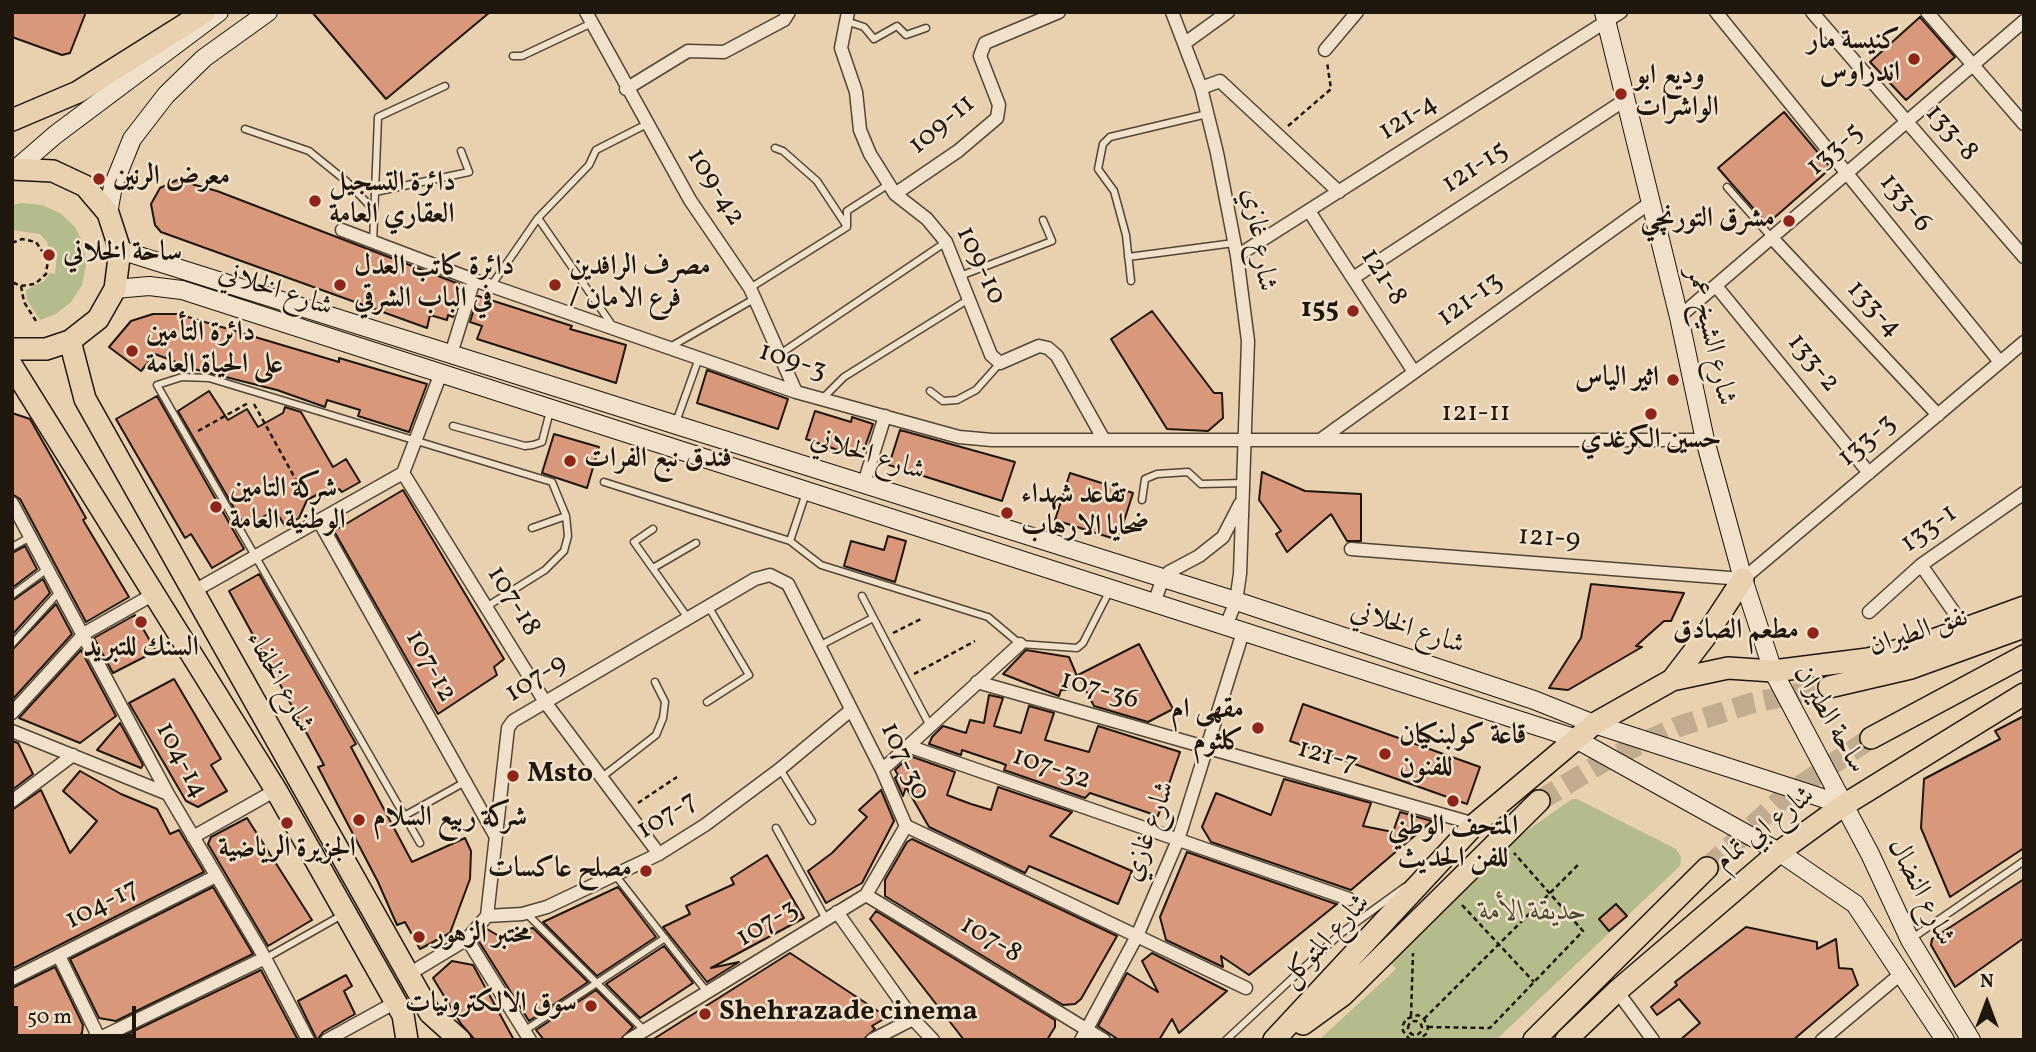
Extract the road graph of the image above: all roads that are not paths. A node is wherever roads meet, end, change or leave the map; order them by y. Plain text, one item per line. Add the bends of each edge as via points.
1 (205, 12) edge
2 (219, 12) edge
3 (268, 12) edge
4 (789, 12) edge
5 (1059, 12) edge
6 (1172, 12) edge
7 (1228, 12) edge
8 (1716, 12) edge
9 (1812, 12) edge
10 (1927, 12) edge
11 (2020, 12) edge
12 (1353, 14) edge
13 (1611, 16) edge
14 (590, 17) edge
15 (847, 17) edge
16 (2024, 19) edge
17 (926, 28) dead end
18 (1185, 43) junction
19 (1325, 50) road end
20 (513, 56) dead end
21 (1972, 65) junction
22 (445, 86) dead end
23 (1201, 88) junction
24 (626, 89) junction
25 (1625, 100) junction
26 (1208, 114) junction
27 (12, 120) edge
28 (1907, 122) junction
29 (647, 124) junction
30 (2024, 124) edge
31 (245, 129) dead end
32 (775, 148) dead end
33 (461, 152) dead end
34 (15, 169) edge
35 (1847, 173) junction
36 (1727, 187) dead end
37 (892, 189) junction
38 (375, 192) junction
39 (1339, 192) junction
40 (1651, 202) junction
41 (374, 210) junction
42 (1309, 211) junction
43 (108, 213) junction
44 (538, 218) junction
45 (1043, 220) dead end
46 (847, 227) junction
47 (342, 230) dead end
48 (1772, 238) junction
49 (946, 242) junction
50 (373, 243) junction
51 (120, 250) junction
52 (1236, 250) junction
53 (1128, 257) junction
54 (2024, 257) edge
55 (960, 276) junction
56 (1353, 278) junction
57 (474, 280) junction
58 (1131, 281) dead end
59 (491, 286) junction
60 (1716, 286) junction
61 (115, 289) junction
62 (752, 293) junction
63 (969, 299) junction
64 (1679, 317) junction
65 (615, 329) junction
66 (70, 341) junction
67 (2024, 342) edge
68 (668, 348) junction
69 (12, 349) edge
70 (451, 354) junction
71 (780, 354) junction
72 (699, 358) junction
73 (2000, 362) junction
74 (1000, 363) junction
75 (12, 366) edge
76 (1413, 372) junction
77 (441, 373) junction
78 (930, 391) dead end
79 (796, 392) junction
80 (822, 399) junction
81 (551, 409) junction
82 (1938, 415) junction
83 (885, 416) junction
84 (675, 424) junction
85 (453, 426) dead end
86 (415, 440) junction
87 (1104, 440) junction
88 (1246, 440) junction
89 (1320, 440) junction
90 (1705, 440) junction
91 (403, 473) junction
92 (1869, 473) junction
93 (604, 482) dead end
94 (864, 483) junction
95 (1245, 483) junction
96 (806, 491) junction
97 (2024, 493) edge
98 (1142, 500) dead end
99 (12, 503) edge
100 (566, 516) junction
101 (319, 521) junction
102 (532, 528) dead end
103 (653, 529) dead end
104 (32, 536) junction
105 (790, 541) junction
106 (696, 543) dead end
107 (12, 547) edge
108 (1351, 549) dead end
109 (255, 556) junction
110 (1921, 565) junction
111 (49, 568) junction
112 (653, 568) junction
113 (770, 575) joint
114 (1163, 578) junction
115 (1743, 579) junction
116 (1110, 589) junction
117 (61, 590) junction
118 (194, 591) junction
119 (154, 594) junction
120 (12, 595) edge
121 (862, 596) dead end
122 (1236, 601) junction
123 (1154, 603) junction
124 (708, 606) junction
125 (486, 607) junction
126 (2024, 607) edge
127 (1869, 612) dead end
128 (688, 618) junction
129 (873, 618) junction
130 (2024, 627) edge
131 (1965, 628) junction
132 (1234, 629) junction
133 (85, 633) junction
134 (12, 644) edge
135 (1020, 644) junction
136 (819, 646) junction
137 (2024, 656) edge
138 (1773, 671) junction
139 (1672, 680) junction
140 (655, 682) dead end
141 (977, 682) junction
142 (1829, 687) tunnel mouth
143 (2024, 694) edge
144 (545, 702) junction
145 (706, 702) dead end
146 (851, 710) junction
147 (12, 713) edge
148 (1594, 724) junction
149 (930, 726) junction
150 (12, 731) edge
151 (1574, 738) junction
152 (1871, 738) tunnel mouth
153 (908, 746) junction
154 (1206, 750) junction
155 (73, 755) junction
156 (780, 769) junction
157 (882, 770) junction
158 (601, 777) junction
159 (465, 782) junction
160 (276, 790) junction
161 (169, 794) junction
162 (12, 801) edge
163 (1539, 801) tunnel mouth
164 (1844, 805) junction
165 (404, 816) junction
166 (812, 821) dead end
167 (1475, 824) junction
168 (905, 826) junction
169 (776, 828) dead end
170 (193, 837) junction
171 (496, 838) junction
172 (1178, 840) junction
173 (420, 843) dead end
174 (1779, 852) junction
175 (659, 854) junction
176 (2024, 861) edge
177 (1707, 868) tunnel mouth
178 (1431, 872) junction
179 (216, 876) junction
180 (616, 876) junction
181 (866, 895) junction
182 (1349, 900) dead end
183 (526, 913) junction
184 (344, 914) junction
185 (832, 915) junction
186 (487, 916) junction
187 (1137, 936) junction
188 (665, 938) junction
189 (467, 939) junction
190 (1910, 940) junction
191 (59, 956) junction
192 (265, 958) junction
193 (1902, 972) junction
194 (409, 974) junction
195 (12, 979) edge
196 (596, 983) junction
197 (1246, 988) dead end
198 (1617, 991) junction
199 (707, 992) junction
200 (396, 1002) junction
201 (435, 1018) junction
202 (913, 1019) junction
203 (644, 1030) junction
204 (410, 1034) edge
205 (527, 1035) edge
206 (1085, 1035) edge
207 (98, 1039) edge
208 (308, 1040) edge
209 (327, 1040) edge
210 (445, 1040) edge
211 (460, 1040) edge
212 (629, 1040) edge
213 (872, 1040) edge
214 (933, 1040) edge
215 (1104, 1040) edge
216 (1226, 1040) edge
217 (1274, 1040) edge
218 (1282, 1040) edge
219 (1534, 1040) edge
220 (1566, 1040) edge
221 (1653, 1040) edge
222 (1822, 1040) edge
223 (1945, 1040) edge
224 (1971, 1040) edge

1 - 27 main road via 78,92
2 - 34 main road
3 - 43 main road via 204,58 166,96 132,139 113,186
4 - 24 street via 784,20 748,41 724,51 688,51
5 - 37 street, 109-11 via 985,43 980,56 999,105 997,118 958,151
6 - 18 street, شارع غازي
7 - 18 street
8 - 35 street, 133-6
9 - 28 street, 133-8
10 - 21 street
11 - 16 street
12 - 19 street
13 - 25 main road, شارع الشيخ عمر
13 - 39 street, 121-4
14 - 20 lane via 522,56
14 - 24 street, 109-42
15 - 17 lane via 874,39 897,26 906,35
15 - 37 street, 109-10 via 841,48 856,92 860,130
16 - 21 street, 133-5
18 - 23 street, شارع غازي
21 - 28 street, 133-5
21 - 30 street
22 - 38 lane via 377,117
23 - 26 street, شارع غازي
23 - 39 street via 1220,81
24 - 29 street, 109-42
25 - 40 main road, شارع الشيخ عمر
25 - 56 street, 121-15
26 - 52 street, شارع غازي
26 - 53 lane via 1110,137 1103,144 1098,169 1114,191
28 - 35 street, 133-5
28 - 54 street, 133-8
29 - 44 lane via 596,150 589,165
29 - 62 street, 109-42
31 - 41 lane via 309,151
32 - 46 lane via 817,181
33 - 38 lane via 468,172
34 - 43 main road via 64,176 85,186
35 - 48 street, 133-5
35 - 73 street, 133-6
36 - 48 lane
37 - 46 lane via 847,211
37 - 49 street, 109-10
38 - 41 lane
39 - 42 street, 121-4
40 - 64 main road, شارع الشيخ عمر
40 - 76 street, 121-13
41 - 50 lane
42 - 52 street, 121-4
42 - 56 street, 121-8
43 - 51 main road
44 - 59 lane
44 - 65 lane
45 - 55 lane via 1052,241
46 - 62 lane
47 - 50 street, 109-3
48 - 60 street, 133-5
48 - 82 street, 133-4
49 - 55 street, 109-10
49 - 71 lane
50 - 57 street, 109-3
51 - 61 main road
51 - 70 main road, شارع الخلاني
52 - 53 lane
52 - 88 street, شارع غازي via 1248,341
53 - 58 lane
55 - 63 street, 109-10
56 - 76 street, 121-8
57 - 59 street, 109-3
57 - 70 street
59 - 65 street, 109-3
60 - 64 street, 133-5
60 - 92 street, 133-2
61 - 66 main road via 98,319
61 - 77 main road, شارع الخلاني via 149,286 182,290
62 - 68 lane
62 - 71 street, 109-42
63 - 74 street, 109-10 via 991,355
63 - 80 lane via 844,377
64 - 90 main road, شارع الشيخ عمر
65 - 68 street, 109-3
66 - 69 main road via 46,349
66 - 118 main road, شارع الخلفاء via 85,399
67 - 73 street, 133-3
68 - 72 street, 109-3
70 - 84 main road, شارع الخلاني
71 - 79 street, 109-42
72 - 79 street, 109-3
72 - 84 lane
73 - 82 street, 133-3
74 - 78 lane via 976,390 957,400 943,401
74 - 87 street via 1039,346 1048,348 1057,356
75 - 119 main road, شارع الخلفاء
76 - 89 street, 121-13
77 - 81 main road, شارع الخلاني
77 - 86 street
79 - 80 street, 109-3
80 - 83 street, 109-3
81 - 85 lane via 542,442 533,445
81 - 96 main road, شارع الخلاني
82 - 92 street, 133-3
83 - 87 street, 109-3 via 970,438
83 - 94 street
84 - 94 main road, شارع الخلاني
86 - 91 street
86 - 100 lane via 552,482
86 - 109 lane via 209,378 182,377 157,385
87 - 88 street, 109-3
88 - 89 street, 121-11
88 - 95 street, شارع غازي
89 - 90 street, 121-11
90 - 115 main road, شارع الشيخ عمر
91 - 101 street
91 - 125 street, 107-18
92 - 115 street, 133-3
93 - 105 lane
94 - 114 main road, شارع الخلاني
95 - 98 lane via 1200,484 1188,472 1157,474 1145,479
95 - 114 street, شارع غازي via 1239,511 1223,537
95 - 122 street, شارع غازي
96 - 105 lane
96 - 116 main road, شارع الخلاني
97 - 110 street, 133-1
99 - 104 street, 104-14
100 - 102 lane
100 - 125 lane via 564,551 545,570
101 - 109 street
101 - 159 street, 107-12
103 - 112 lane via 634,542
104 - 107 lane
104 - 111 street, 104-14
105 - 135 lane via 821,565 988,617
106 - 112 lane
108 - 115 street, 121-9
109 - 118 street
109 - 165 lane
110 - 127 street, 133-1
110 - 131 street
111 - 117 street, 104-14
111 - 120 lane
112 - 128 lane
113 - 124 street, 107-9
113 - 136 street, 107-30 via 788,583
114 - 122 main road, شارع الخلاني
114 - 123 street
115 - 138 main road, شارع الشيخ عمر
115 - 139 main road
116 - 123 main road, شارع الخلاني
116 - 135 lane via 1083,643 1071,650
117 - 133 street, 104-14
117 - 134 lane
118 - 194 main road, شارع الخلفاء
119 - 133 street
119 - 160 main road, شارع الخلفاء
121 - 129 lane
122 - 132 street, شارع غازي
122 - 148 main road, شارع الخلاني
123 - 132 main road, شارع الخلاني
124 - 128 street, 107-9
124 - 145 lane via 749,675
125 - 144 street, 107-18
126 - 131 main road
128 - 144 street, 107-9
129 - 136 lane
129 - 149 lane
130 - 142 main road, نفق الطيران via 1911,668
131 - 138 main road via 1868,659
132 - 151 main road, شارع الخلاني
132 - 154 street, شارع غازي
133 - 147 street
133 - 161 street, 104-14
135 - 141 street
136 - 146 street, 107-30
137 - 152 main road, نفق الطيران
138 - 139 main road, ساحة الطيران via 1728,668
138 - 164 main road, ساحة الطيران
139 - 148 main road, ساحة الطيران
140 - 158 lane via 665,702 656,735
141 - 149 street
141 - 154 street, 107-36
143 - 164 main road, شارع ابي تمام
144 - 158 street, 107-18
144 - 171 street, 107-9 via 508,728
146 - 156 street, 107-7
146 - 157 street, 107-30
148 - 151 main road, ساحة الطيران
148 - 164 main road, ساحة الطيران
149 - 153 street
150 - 155 street
151 - 167 main road, شارع المتوكل
151 - 174 main road
153 - 157 street
153 - 172 street, 107-32
154 - 167 street, 121-7
154 - 172 street, شارع غازي
155 - 161 street
155 - 162 street
156 - 166 lane
156 - 175 street, 107-7
157 - 168 street, 107-30
158 - 175 street, 107-18
159 - 165 lane
159 - 171 street, 107-12
160 - 170 street
160 - 184 main road, شارع الخلفاء
161 - 170 street, 104-14
163 - 218 main road via 1343,995
164 - 174 main road, شارع ابي تمام
164 - 190 main road, شارع النضال
165 - 173 lane
167 - 178 main road, شارع المتوكل
168 - 181 street
168 - 187 street, 107-30
169 - 185 lane
170 - 179 street, 104-14
171 - 186 street, 107-9
172 - 182 street, 107-32
172 - 187 street, شارع غازي
174 - 193 main road, شارع النضال via 1855,904
174 - 198 main road, شارع ابي تمام
175 - 180 street, 107-7
176 - 190 lane
177 - 219 main road
178 - 216 lane via 1385,899 1340,934
178 - 217 main road, شارع المتوكل
179 - 191 street, 104-17
179 - 192 street, 104-14
180 - 183 street, 107-7
180 - 188 lane
181 - 185 street, 107-3
181 - 206 street, 107-8
183 - 186 street, 107-7
183 - 196 lane
184 - 192 lane
184 - 200 main road, شارع الخلفاء
185 - 199 street, 107-3
185 - 202 street
186 - 189 street
187 - 197 street, 107-30
187 - 206 street, شارع غازي
188 - 196 lane
188 - 199 lane
189 - 194 street
189 - 205 street
190 - 224 main road, شارع النضال
191 - 195 street, 104-17
191 - 207 street
192 - 207 street
192 - 208 street, 104-14
193 - 222 street
193 - 223 main road, شارع النضال
194 - 201 main road, شارع الخلفاء
196 - 203 lane
196 - 205 lane
198 - 220 main road, شارع ابي تمام
198 - 221 street
199 - 203 street, 107-3
200 - 204 main road, شارع الخلفاء
200 - 209 street
201 - 210 main road
201 - 211 main road, شارع الخلفاء
202 - 213 street
202 - 214 street
203 - 212 street, 107-3
206 - 215 street, 107-8

